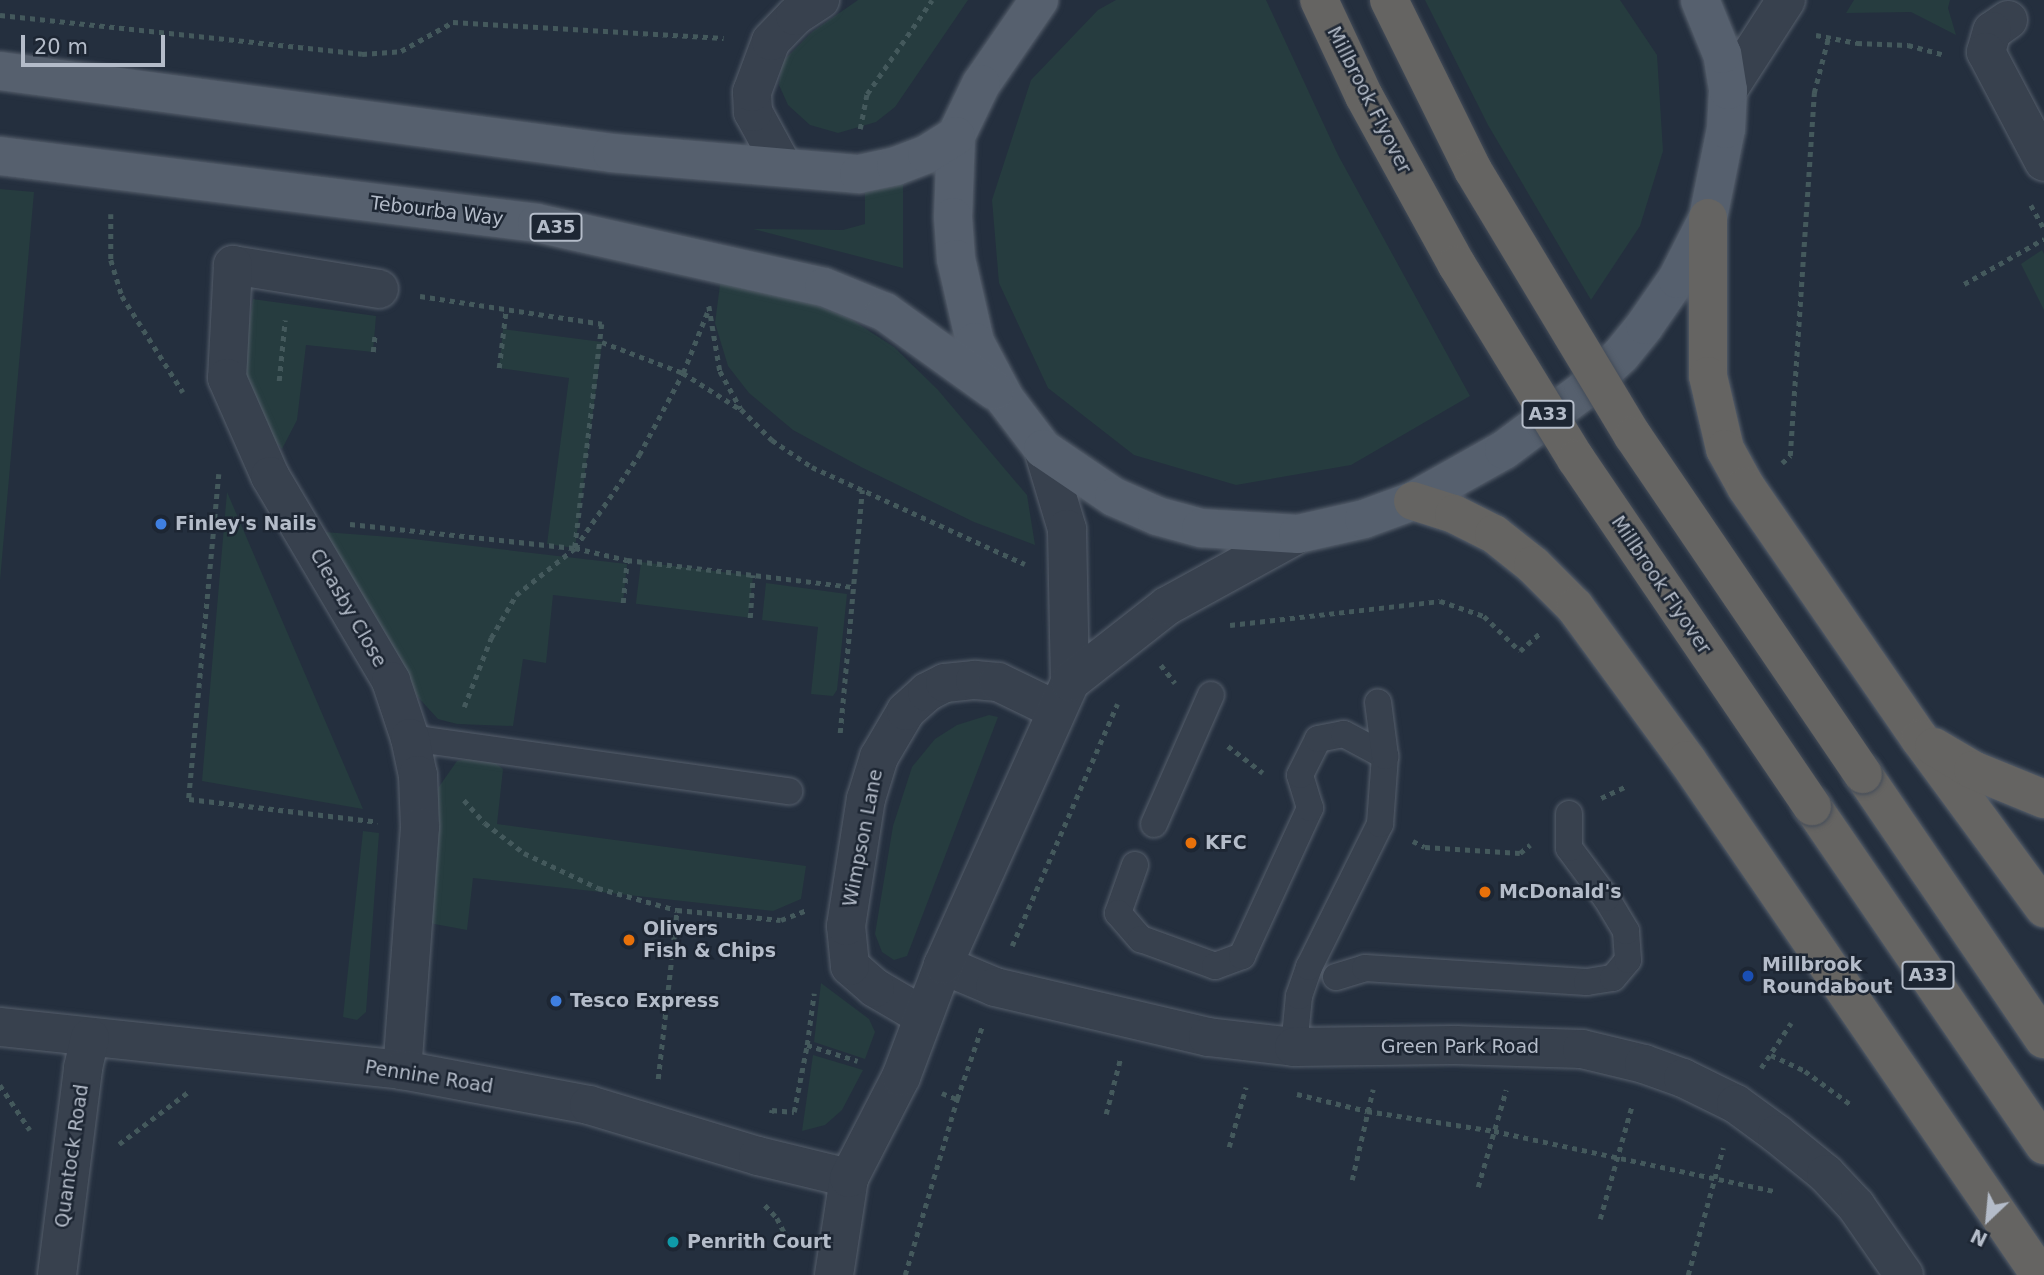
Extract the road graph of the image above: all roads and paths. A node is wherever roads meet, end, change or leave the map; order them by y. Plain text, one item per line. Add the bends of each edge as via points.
1 (820, 0) edge
2 (932, 0) edge
3 (1039, 0) edge
4 (1319, 0) edge
5 (1389, 0) edge
6 (1700, 0) edge
7 (1786, 0) edge
8 (0, 15) edge
9 (2008, 20) dead end
10 (113, 27) junction
11 (1813, 34) dead end
12 (113, 38) dead end
13 (1828, 39) junction
14 (771, 41) junction
15 (1948, 56) dead end
16 (0, 71) edge
17 (1728, 90) junction
18 (860, 131) dead end
19 (956, 136) junction
20 (0, 156) edge
21 (2044, 162) edge
22 (783, 167) junction
23 (111, 206) dead end
24 (1708, 218) junction
25 (2044, 239) edge
26 (289, 274) junction
27 (1964, 284) dead end
28 (379, 289) joint
29 (710, 300) dead end
30 (506, 309) junction
31 (708, 312) junction
32 (602, 342) junction
33 (499, 368) dead end
34 (682, 373) junction
35 (186, 396) dead end
36 (1005, 399) junction
37 (741, 409) junction
38 (255, 442) junction
39 (1044, 449) junction
40 (1779, 466) dead end
41 (1413, 501) junction
42 (295, 518) junction
43 (1298, 534) junction
44 (575, 548) junction
45 (627, 560) junction
46 (1033, 568) dead end
47 (753, 575) junction
48 (854, 587) dead end
49 (623, 603) dead end
50 (750, 618) dead end
51 (1226, 625) dead end
52 (1528, 642) dead end
53 (1211, 695) dead end
54 (1063, 696) junction
55 (1378, 702) dead end
56 (1920, 739) junction
57 (429, 740) junction
58 (1385, 756) junction
59 (1625, 787) dead end
60 (789, 791) dead end
61 (2044, 799) edge
62 (1569, 814) junction
63 (1154, 824) dead end
64 (1380, 824) junction
65 (420, 827) junction
66 (1135, 865) dead end
67 (2044, 908) edge
68 (677, 910) dead end
69 (943, 965) junction
70 (1336, 976) dead end
71 (923, 1016) junction
72 (1131, 1018) junction
73 (1791, 1023) dead end
74 (0, 1027) edge
75 (90, 1038) junction
76 (1215, 1038) junction
77 (2044, 1039) edge
78 (1384, 1046) junction
79 (1294, 1047) junction
80 (1518, 1047) junction
81 (236, 1050) junction
82 (1770, 1055) junction
83 (1644, 1064) junction
84 (402, 1070) junction
85 (1287, 1091) dead end
86 (957, 1099) dead end
87 (1736, 1104) junction
88 (1850, 1104) dead end
89 (1367, 1111) junction
90 (1106, 1114) dead end
91 (1494, 1131) junction
92 (2044, 1145) edge
93 (1229, 1147) dead end
94 (1617, 1159) junction
95 (849, 1178) junction
96 (1352, 1180) dead end
97 (1714, 1180) junction
98 (67, 1184) junction
99 (1478, 1187) dead end
100 (1786, 1193) dead end
101 (1600, 1219) dead end
102 (57, 1275) edge
103 (834, 1275) edge
104 (905, 1275) edge
105 (1688, 1275) edge
106 (1904, 1275) edge
107 (2039, 1275) edge

1 - 14 street via 795,16
2 - 18 path via 867,94
3 - 19 main road via 981,84
4 - 92 highway, Millbrook Flyover / A33, bridge via 1457,265 1555,425
5 - 77 highway, A33, bridge via 1473,170 1633,436
6 - 17 main road via 1722,54
7 - 17 street
8 - 10 path
9 - 21 street via 1992,31 1986,52
10 - 12 path
10 - 14 path via 362,54 401,51 453,22
11 - 13 path
13 - 15 path via 1908,45
13 - 40 path via 1814,93 1790,456
14 - 22 street via 752,92 752,112
16 - 22 main road via 612,153
17 - 24 main road via 1726,129
19 - 22 main road via 927,154 859,174
19 - 36 main road via 953,217 962,295 975,342
20 - 36 main road, Tebourba Way / A35 via 537,223 824,287 885,312
23 - 35 path via 111,260 122,296
24 - 41 main road via 1677,279 1621,355 1583,391 1504,450
24 - 56 highway via 1708,376 1725,449 1746,487
25 - 27 path
26 - 28 street, Cleasby Close
26 - 38 path via 274,428
26 - 38 street, Cleasby Close via 233,265 227,378
28 - 30 path
29 - 31 path
30 - 32 path via 602,324
30 - 33 path
31 - 34 path
31 - 37 path via 720,372
32 - 34 path
32 - 44 path
34 - 37 path
34 - 44 path via 639,456
36 - 39 main road
37 - 46 path via 772,440 812,467
38 - 42 street, Cleasby Close
38 - 65 path via 222,451 189,800
39 - 43 main road via 1114,497 1157,516 1201,528
39 - 54 street via 1066,529
41 - 43 main road via 1364,519
41 - 107 highway via 1494,534 1534,565 1575,607 1687,760
42 - 44 path
42 - 57 street, Cleasby Close
43 - 54 street via 1167,606
44 - 45 path
44 - 57 path via 516,594
45 - 47 path
45 - 49 path
47 - 48 path
47 - 50 path
51 - 52 path via 1440,601 1484,616 1520,651
53 - 63 lane
54 - 69 street
54 - 71 street, Wimpson Lane via 998,682 944,683 906,711 879,757 866,799 846,926 850,965 875,988
55 - 58 lane
56 - 61 highway via 1973,770
56 - 67 highway
57 - 60 lane
57 - 65 street, Cleasby Close via 418,775
57 - 68 path via 450,784 485,823 524,853 598,888
58 - 64 lane
58 - 66 lane via 1344,734 1318,739 1300,775 1310,808 1242,956 1215,966 1141,939 1118,913
59 - 62 path
62 - 64 path via 1520,853 1425,846
62 - 70 lane via 1569,848 1626,931 1628,960 1613,978 1587,982 1365,968
64 - 79 lane via 1309,967 1299,996
65 - 84 street, Cleasby Close
69 - 71 street
69 - 72 street, Green Park Road via 995,987
71 - 95 street via 901,1077
72 - 76 street, Green Park Road
72 - 90 path
73 - 82 path
74 - 75 street, Pennine Road
75 - 81 street, Pennine Road
75 - 98 street, Quantock Road
76 - 79 street, Green Park Road
76 - 93 path via 1247,1082
78 - 79 street, Green Park Road
78 - 80 street, Green Park Road
78 - 89 path
80 - 83 street, Green Park Road via 1582,1049
80 - 91 path
81 - 84 street, Pennine Road
81 - 98 path
82 - 87 path
82 - 88 path via 1805,1071
83 - 87 street, Green Park Road
83 - 94 path
84 - 95 street, Pennine Road via 589,1105
85 - 89 path
86 - 104 path
87 - 97 path
87 - 106 street, Green Park Road via 1826,1174 1856,1206
89 - 91 path
89 - 96 path
91 - 94 path
91 - 99 path
94 - 97 path
94 - 101 path
95 - 103 street
97 - 100 path
97 - 105 path
98 - 102 street, Quantock Road

